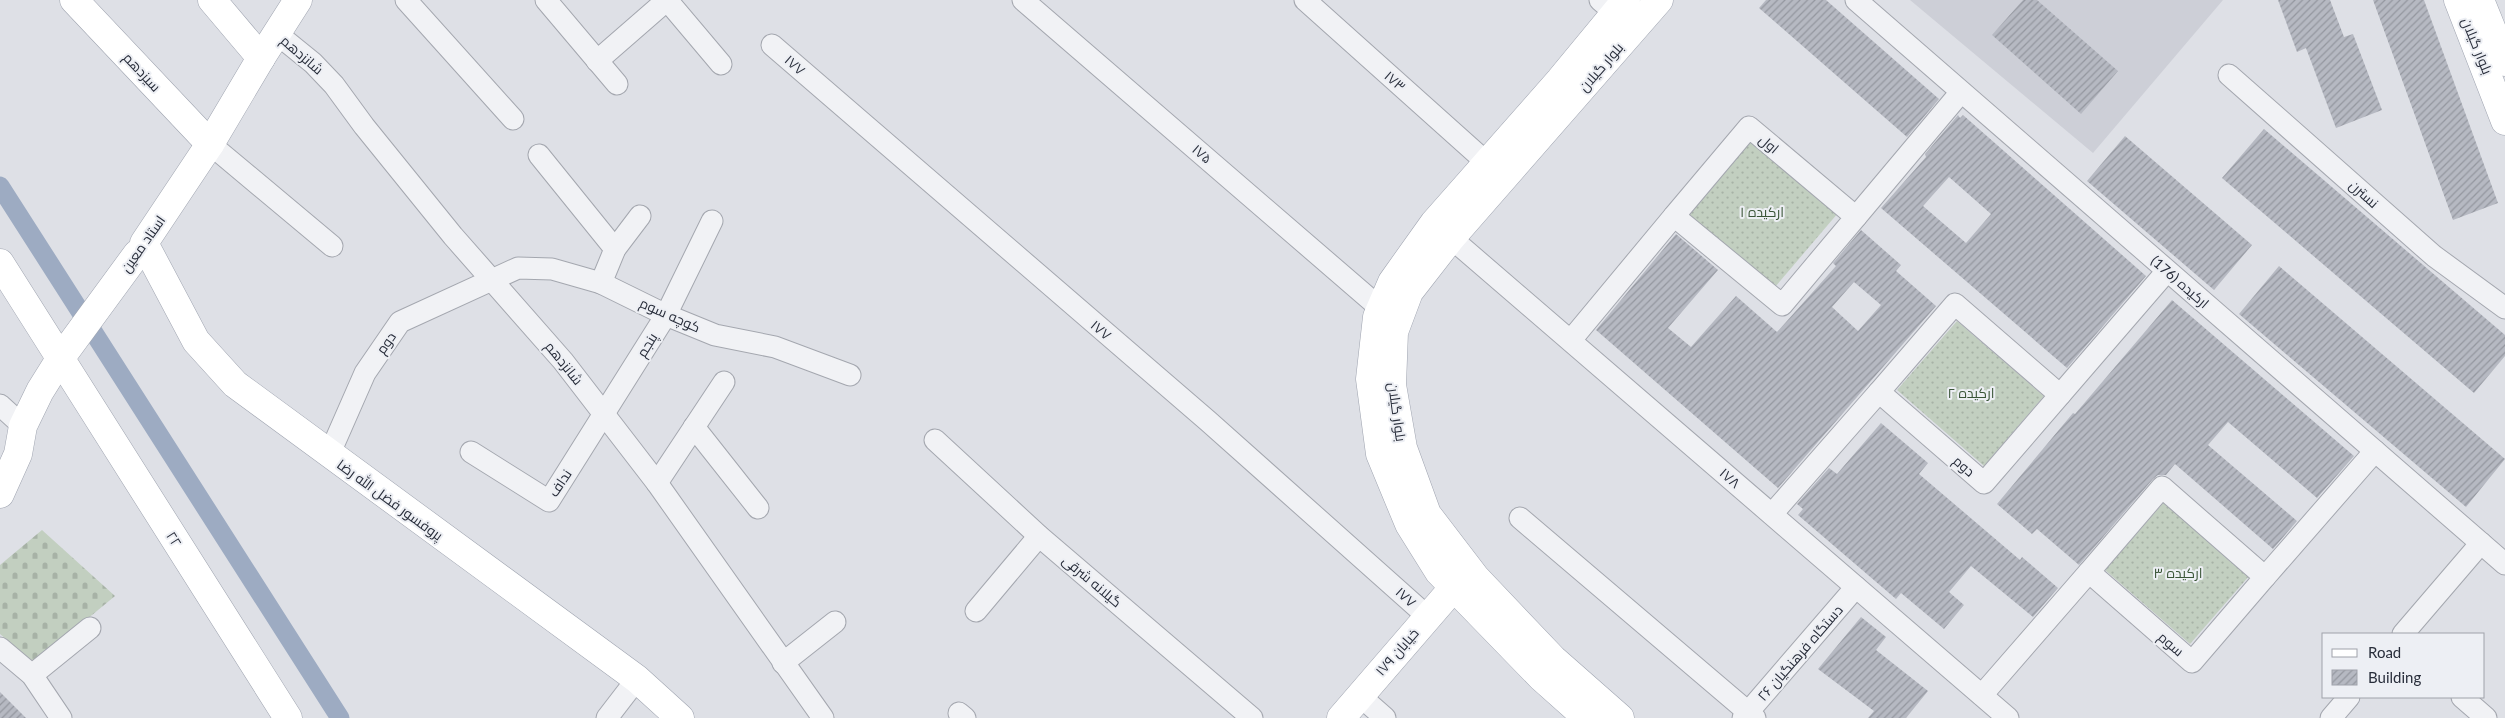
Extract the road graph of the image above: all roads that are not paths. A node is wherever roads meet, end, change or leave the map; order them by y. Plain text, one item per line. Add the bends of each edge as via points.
1 (74, 0) edge
2 (212, 0) edge
3 (298, 0) edge
4 (406, 0) edge
5 (546, 0) edge
6 (1023, 0) edge
7 (1305, 0) edge
8 (1659, 0) edge
9 (1856, 0) edge
10 (2458, 0) edge
11 (2480, 0) edge
12 (1614, 4) edge
13 (276, 32) junction
14 (772, 45) dead end
15 (260, 58) junction
16 (597, 61) junction
17 (2505, 62) edge
18 (721, 64) dead end
19 (2229, 74) dead end
20 (617, 84) dead end
21 (1961, 92) junction
22 (513, 119) dead end
23 (2505, 121) edge
24 (210, 144) junction
25 (539, 155) dead end
26 (1486, 162) junction
27 (640, 216) dead end
28 (1674, 216) junction
29 (1856, 217) junction
30 (712, 221) dead end
31 (1451, 238) junction
32 (332, 246) dead end
33 (140, 248) junction
34 (615, 249) junction
35 (0, 264) edge
36 (2167, 271) junction
37 (492, 280) junction
38 (601, 282) junction
39 (1380, 308) junction
40 (2505, 308) edge
41 (666, 316) junction
42 (1571, 340) junction
43 (60, 360) junction
44 (850, 375) dead end
45 (724, 382) dead end
46 (1879, 392) junction
47 (2060, 395) junction
48 (0, 405) edge
49 (604, 414) junction
50 (23, 426) junction
51 (694, 427) junction
52 (935, 440) dead end
53 (2375, 451) junction
54 (470, 452) dead end
55 (329, 455) junction
56 (657, 483) junction
57 (0, 494) edge
58 (758, 508) dead end
59 (1772, 514) junction
60 (1520, 518) dead end
61 (1039, 536) junction
62 (2481, 543) junction
63 (2505, 564) edge
64 (2089, 572) junction
65 (2265, 577) junction
66 (1454, 587) junction
67 (1856, 587) junction
68 (976, 611) dead end
69 (1428, 616) junction
70 (834, 622) dead end
71 (90, 628) dead end
72 (2404, 633) edge
73 (0, 648) edge
74 (783, 663) junction
75 (32, 675) junction
76 (637, 679) junction
77 (1982, 695) junction
78 (1360, 696) junction
79 (2348, 698) edge
80 (2463, 698) edge
81 (1748, 716) edge
82 (61, 718) edge
83 (288, 718) edge
84 (607, 718) edge
85 (680, 718) edge
86 (823, 718) edge
87 (1252, 718) edge
88 (1341, 718) edge
89 (1385, 718) edge
90 (1588, 718) edge
91 (1620, 718) edge
92 (2008, 718) edge
93 (2331, 718) edge
94 (2486, 718) edge

1 - 24 main road, سیزدهم
2 - 15 main road
3 - 13 main road, استاد معین
4 - 22 street
5 - 16 street
6 - 39 street, ۱۷۵
7 - 26 street, ۱۷۳
8 - 31 main road, بلوار گیلان
9 - 21 street, ارکیده (176)
10 - 23 main road, بلوار گیلان
11 - 17 main road, بلوار گیلان
12 - 26 main road, بلوار گیلان via 1560,80
13 - 15 main road, استاد معین
13 - 37 street, شانزدهم via 334,85 364,126
14 - 69 street, ۱۷۷ via 1208,421
15 - 24 main road, استاد معین
16 - 18 street via 667,0
16 - 20 street
19 - 40 street, نسترن via 2434,256
21 - 29 street
21 - 36 street, ارکیده (176)
24 - 32 street
24 - 33 main road, استاد معین
25 - 34 street
26 - 39 main road, بلوار گیلان via 1434,223 1392,282
27 - 34 street
28 - 29 street via 1782,305
28 - 29 street, اول via 1749,127
28 - 42 street, اول
30 - 41 street, پنجم
31 - 42 street, ۱۷۸
31 - 91 main road, بلوار گیلان via 1410,292 1394,332 1392,385 1403,448 1427,514 1465,565 1553,659
33 - 43 main road, استاد معین
33 - 55 main road, پروفسور فضل الله رضا via 196,341 235,384
34 - 38 street
35 - 43 main road, ۲۲
36 - 47 street, دوم
36 - 53 street, ارکیده (176)
37 - 38 street, کوچه سوم via 518,268 552,269
37 - 49 street, شانزدهم via 563,361
37 - 55 street, دوم via 400,322 364,373
38 - 41 street, کوچه سوم
39 - 66 main road, بلوار گیلان via 1370,379 1380,454 1409,524 1439,572
41 - 44 street, کوچه سوم via 715,335 775,347
41 - 49 street, پنجم
42 - 59 street, ۱۷۸
43 - 50 main road, استاد معین
43 - 83 main road, ۲۲
45 - 51 street
46 - 47 street, دوم via 1984,483
46 - 47 street via 1955,304
46 - 59 street
48 - 50 street
49 - 54 street, نداف via 549,501
49 - 56 street, شانزدهم
50 - 57 main road, استاد معین via 18,454
51 - 56 street
51 - 58 street
52 - 61 street, گیلانه شرقی
53 - 62 street, ارکیده (176)
53 - 65 street, سوم
55 - 76 main road, پروفسور فضل الله رضا
56 - 74 street, شانزدهم
59 - 67 street, ۱۷۸
60 - 81 street
61 - 68 street
61 - 87 street, گیلانه شرقی
62 - 63 street, ارکیده (176)
62 - 72 street
64 - 65 street via 2162,487
64 - 65 street, سوم via 2192,662
64 - 77 street
66 - 69 main road, خیابان ۱۷۹
66 - 90 main road, بلوار گیلان via 1540,677
67 - 77 street, ۱۷۸
67 - 81 street, ۲۶ دستگاه فرهنگیان
69 - 78 main road, خیابان ۱۷۹
70 - 74 street
71 - 75 street
73 - 75 street
74 - 86 street, شانزدهم
75 - 82 street
76 - 84 street
76 - 85 main road, پروفسور فضل الله رضا
77 - 92 street, ۱۷۸
78 - 88 main road, خیابان ۱۷۹
78 - 89 street
79 - 93 street
80 - 94 street

